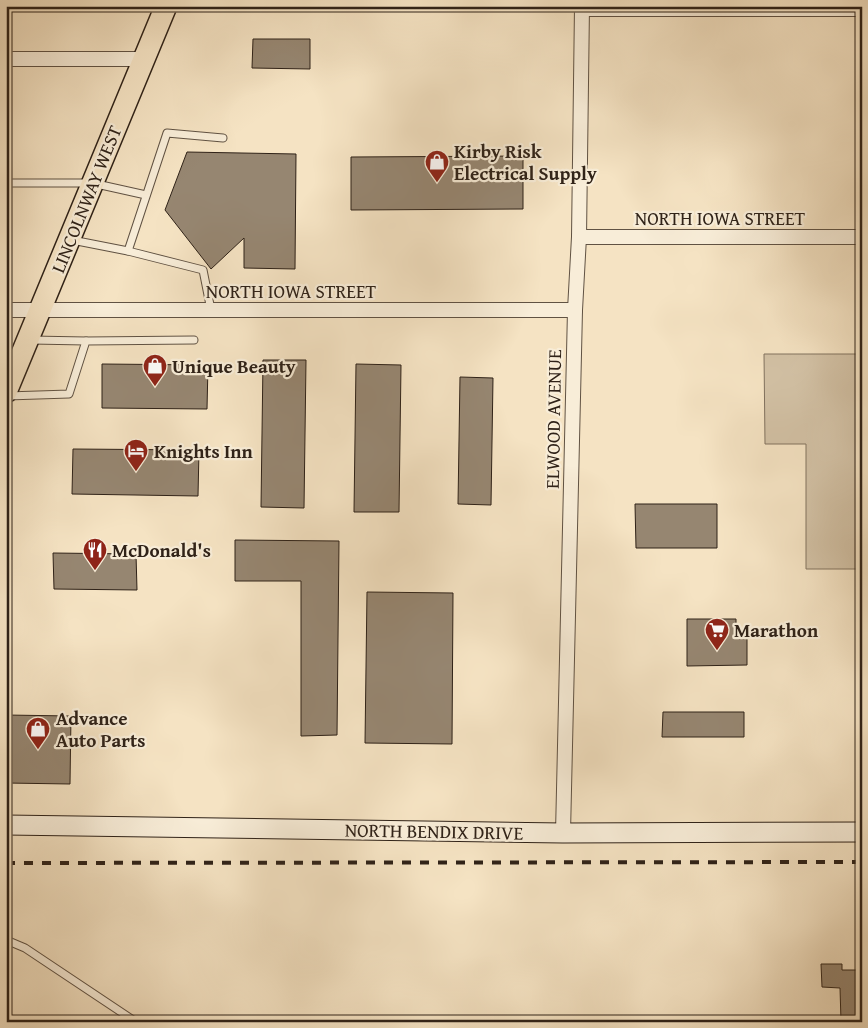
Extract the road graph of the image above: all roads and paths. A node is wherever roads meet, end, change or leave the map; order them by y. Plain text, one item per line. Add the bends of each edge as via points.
1 (166, 6) edge
2 (582, 8) edge
3 (862, 9) edge
4 (6, 59) edge
5 (143, 60) junction
6 (223, 138) dead end
7 (6, 183) edge
8 (92, 183) junction
9 (146, 195) junction
10 (579, 237) junction
11 (862, 237) edge
12 (69, 240) junction
13 (128, 251) junction
14 (6, 310) edge
15 (40, 310) junction
16 (211, 310) junction
17 (575, 310) junction
18 (28, 340) junction
19 (194, 340) dead end
20 (86, 341) junction
21 (6, 392) edge
22 (6, 396) edge
23 (6, 825) edge
24 (862, 832) edge
25 (563, 833) junction
26 (6, 940) edge
27 (136, 1022) edge

1 - 5 main road, LINCOLNWAY WEST
2 - 3 street
2 - 10 street, ELWOOD AVENUE
4 - 5 street
5 - 8 main road, LINCOLNWAY WEST
6 - 9 lane via 167,133
7 - 8 lane
8 - 9 lane
8 - 12 main road, LINCOLNWAY WEST
9 - 13 lane
10 - 11 street, NORTH IOWA STREET
10 - 17 street, ELWOOD AVENUE
12 - 13 lane
12 - 15 main road, LINCOLNWAY WEST
13 - 16 lane via 203,270
14 - 15 street, NORTH IOWA STREET
15 - 16 street, NORTH IOWA STREET
15 - 18 main road, LINCOLNWAY WEST
16 - 17 street, NORTH IOWA STREET
17 - 25 street, ELWOOD AVENUE
18 - 20 lane
18 - 21 main road, LINCOLNWAY WEST
19 - 20 lane
20 - 22 lane via 69,394
23 - 25 street, NORTH BENDIX DRIVE
24 - 25 street, NORTH BENDIX DRIVE
26 - 27 lane via 25,948

